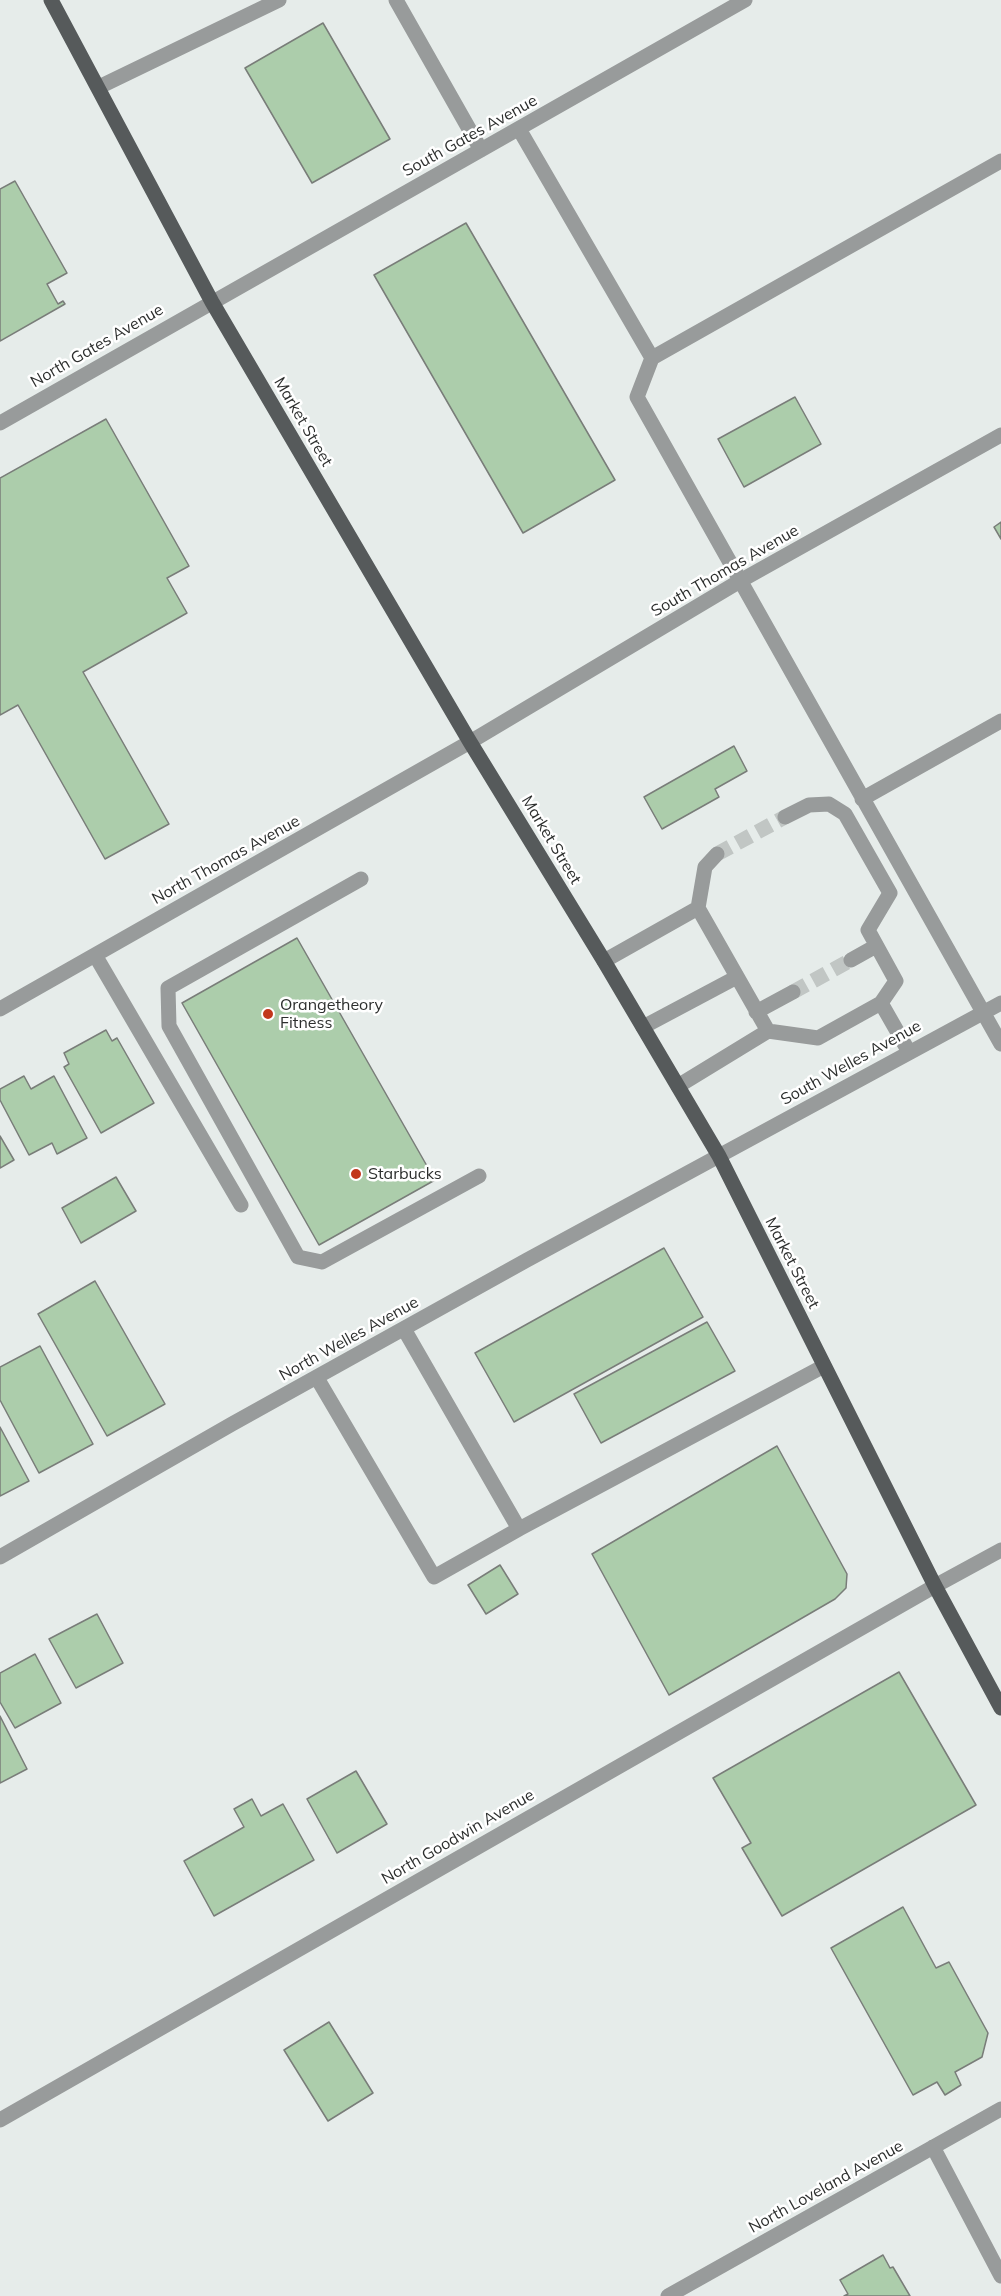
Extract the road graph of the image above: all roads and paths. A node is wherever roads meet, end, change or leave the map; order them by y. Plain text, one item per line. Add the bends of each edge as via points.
1 (51, 0) edge
2 (279, 0) edge
3 (396, 0) edge
4 (745, 0) edge
5 (99, 87) junction
6 (519, 129) junction
7 (481, 150) junction
8 (1001, 161) edge
9 (212, 302) junction
10 (652, 358) junction
11 (0, 423) edge
12 (1001, 435) edge
13 (740, 581) junction
14 (1001, 721) edge
15 (470, 742) junction
16 (862, 799) junction
17 (785, 817) tunnel mouth
18 (717, 854) tunnel mouth
19 (361, 879) dead end
20 (698, 908) junction
21 (876, 946) junction
22 (95, 955) junction
23 (851, 960) tunnel mouth
24 (604, 961) junction
25 (736, 976) junction
26 (793, 992) tunnel mouth
27 (881, 1003) junction
28 (1001, 1003) edge
29 (0, 1009) edge
30 (756, 1012) junction
31 (983, 1013) junction
32 (643, 1028) junction
33 (768, 1031) junction
34 (1001, 1044) edge
35 (909, 1052) junction
36 (678, 1086) junction
37 (718, 1156) junction
38 (479, 1176) dead end
39 (241, 1205) dead end
40 (404, 1329) junction
41 (824, 1366) junction
42 (317, 1378) junction
43 (519, 1529) junction
44 (1001, 1550) edge
45 (0, 1557) edge
46 (934, 1586) junction
47 (1001, 1708) edge
48 (1001, 2109) edge
49 (0, 2120) edge
50 (933, 2147) junction
51 (1001, 2276) edge
52 (668, 2296) edge

1 - 5 main road, Market Street
2 - 5 street
3 - 7 street
4 - 6 street, South Gates Avenue
5 - 9 main road, Market Street
6 - 7 street, South Gates Avenue
6 - 10 street
7 - 9 street, South Gates Avenue
8 - 10 street
9 - 11 street, North Gates Avenue
9 - 15 main road, Market Street
10 - 13 street via 637,397
12 - 13 street, South Thomas Avenue
13 - 15 street, South Thomas Avenue
13 - 16 street
14 - 16 street
15 - 22 street, North Thomas Avenue
15 - 24 main road, Market Street
16 - 31 street
17 - 21 street via 809,805 829,804 844,814 890,893 868,930
18 - 20 street via 705,867
19 - 38 street via 168,988 169,1026 298,1257 322,1262
20 - 24 street
20 - 25 street
21 - 23 street
21 - 27 street via 896,981
22 - 29 street, North Thomas Avenue
22 - 39 street
24 - 32 main road, Market Street
25 - 30 street
25 - 32 street
26 - 30 street
27 - 33 street via 818,1038
27 - 35 street
28 - 31 street, South Welles Avenue
30 - 33 street
31 - 34 street
31 - 35 street, South Welles Avenue
32 - 36 main road, Market Street
33 - 36 street
35 - 37 street, South Welles Avenue
36 - 37 main road, Market Street
37 - 40 street, North Welles Avenue
37 - 41 main road, Market Street
40 - 42 street, North Welles Avenue
40 - 43 street
41 - 43 street
41 - 46 main road, Market Street
42 - 43 street via 434,1576
42 - 45 street, North Welles Avenue
44 - 46 street, North Goodwin Avenue
46 - 47 main road, Market Street
46 - 49 street, North Goodwin Avenue
48 - 50 street, North Loveland Avenue
50 - 51 street
50 - 52 street, North Loveland Avenue

